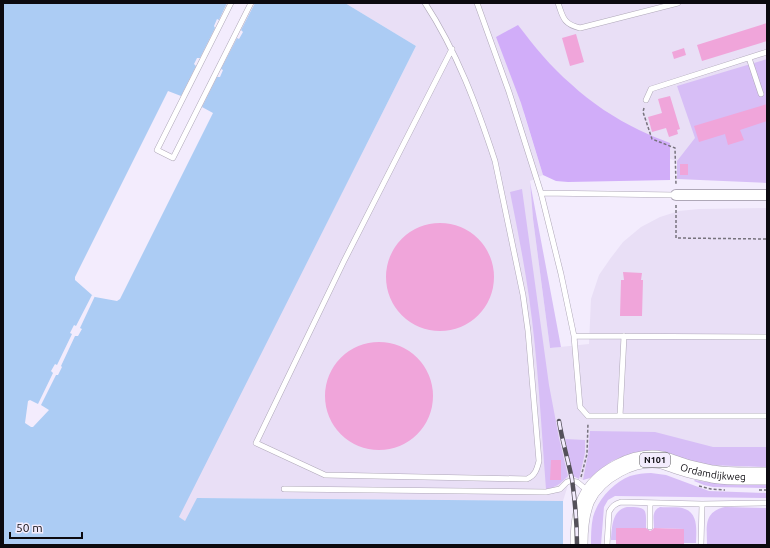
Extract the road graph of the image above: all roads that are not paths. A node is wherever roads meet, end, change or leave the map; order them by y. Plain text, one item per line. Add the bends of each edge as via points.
1 (231, 3) edge
2 (251, 3) edge
3 (425, 3) edge
4 (477, 3) edge
5 (558, 3) edge
6 (678, 3) edge
7 (452, 49) junction
8 (767, 52) edge
9 (749, 58) junction
10 (761, 94) dead end
11 (646, 100) dead end
12 (541, 193) junction
13 (676, 195) joint
14 (767, 195) edge
15 (574, 336) junction
16 (624, 336) junction
17 (767, 337) edge
18 (620, 416) junction
19 (767, 416) edge
20 (767, 476) edge
21 (284, 489) dead end
22 (585, 489) junction
23 (650, 503) junction
24 (767, 503) edge
25 (702, 504) junction
26 (650, 528) dead end
27 (579, 537) edge
28 (607, 545) edge
29 (701, 545) edge

1 - 2 lane via 157,150 173,158
3 - 7 lane
4 - 12 lane
5 - 6 lane via 567,23 580,28
7 - 7 lane via 495,161 515,253 528,331 539,461 535,473 526,479 324,475 256,443
8 - 9 lane
9 - 10 lane
9 - 11 lane via 651,88
12 - 13 lane
12 - 15 lane
13 - 14 street
15 - 16 lane
15 - 18 lane via 580,407 588,416
16 - 17 lane
16 - 18 lane
18 - 19 lane
20 - 22 main road, Ordamdijkweg / N101 via 713,474 662,460 649,460 618,468 594,487
21 - 22 lane via 546,492 574,481
22 - 27 main road, Ordamdijkweg / N101
23 - 25 lane
23 - 26 lane
23 - 28 lane via 615,504 609,512
24 - 25 lane
25 - 29 lane

